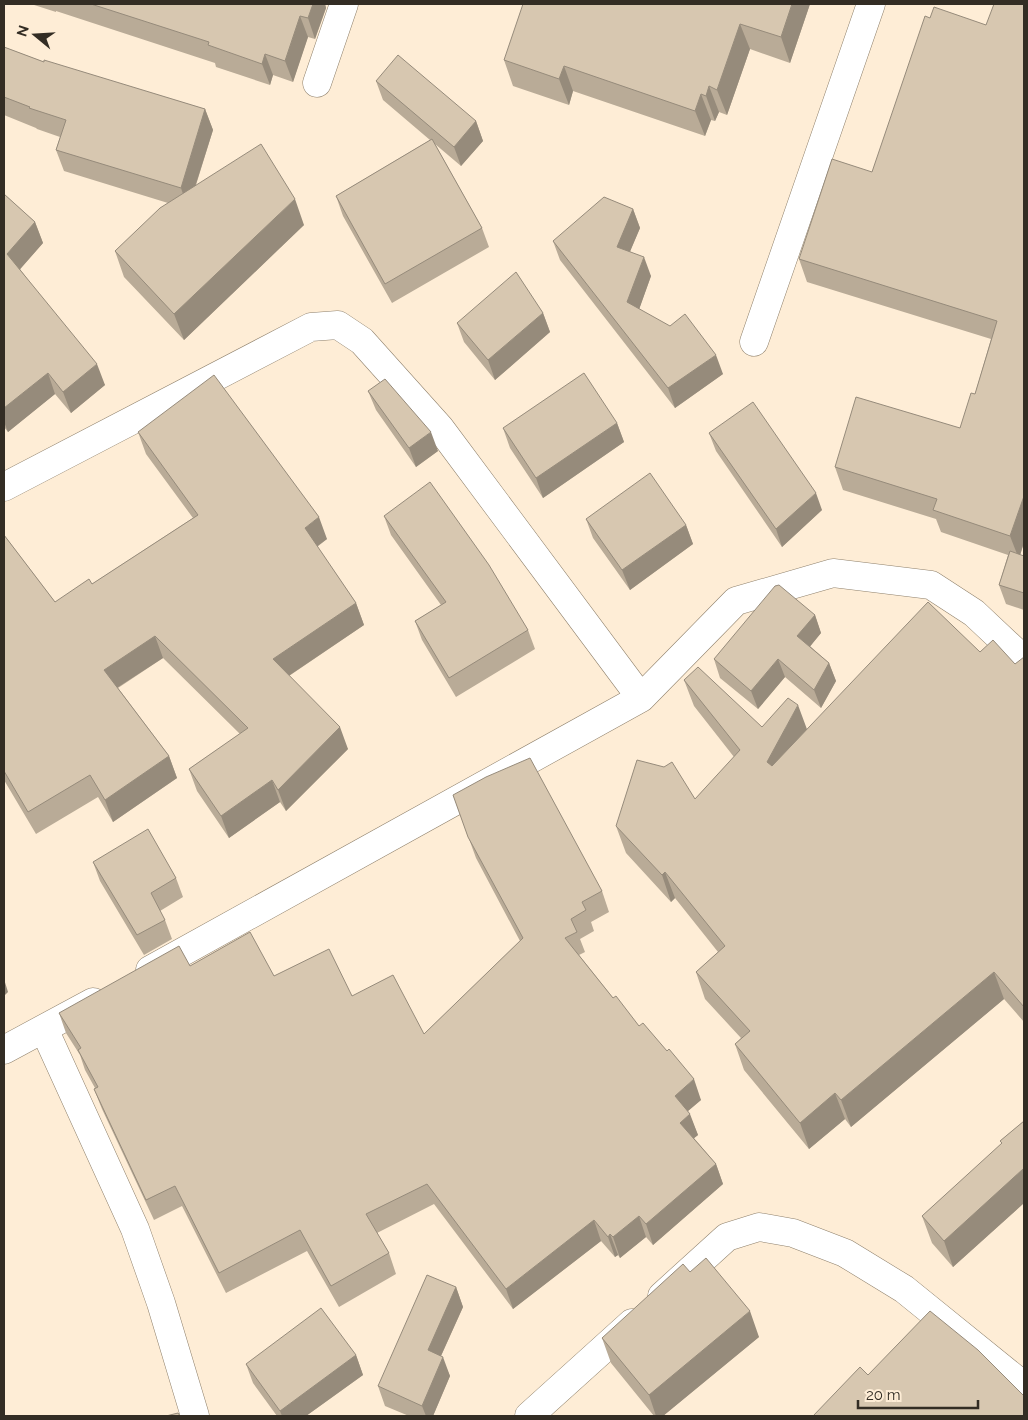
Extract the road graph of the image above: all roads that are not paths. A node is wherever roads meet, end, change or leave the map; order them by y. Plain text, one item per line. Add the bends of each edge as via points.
1 (344, 4) edge
2 (871, 4) edge
3 (317, 83) dead end
4 (754, 342) dead end
5 (4, 487) edge
6 (1024, 660) edge
7 (641, 698) junction
8 (44, 1029) junction
9 (4, 1050) edge
10 (1024, 1386) edge
11 (195, 1416) edge
12 (530, 1416) edge

1 - 3 street
2 - 4 street
5 - 7 street via 311,327 338,325 362,341 440,428
6 - 7 street via 974,614 931,585 832,573 736,601
7 - 8 street
8 - 9 street
8 - 11 street via 134,1229 161,1303
10 - 12 street via 904,1289 845,1253 793,1233 759,1227 726,1237

